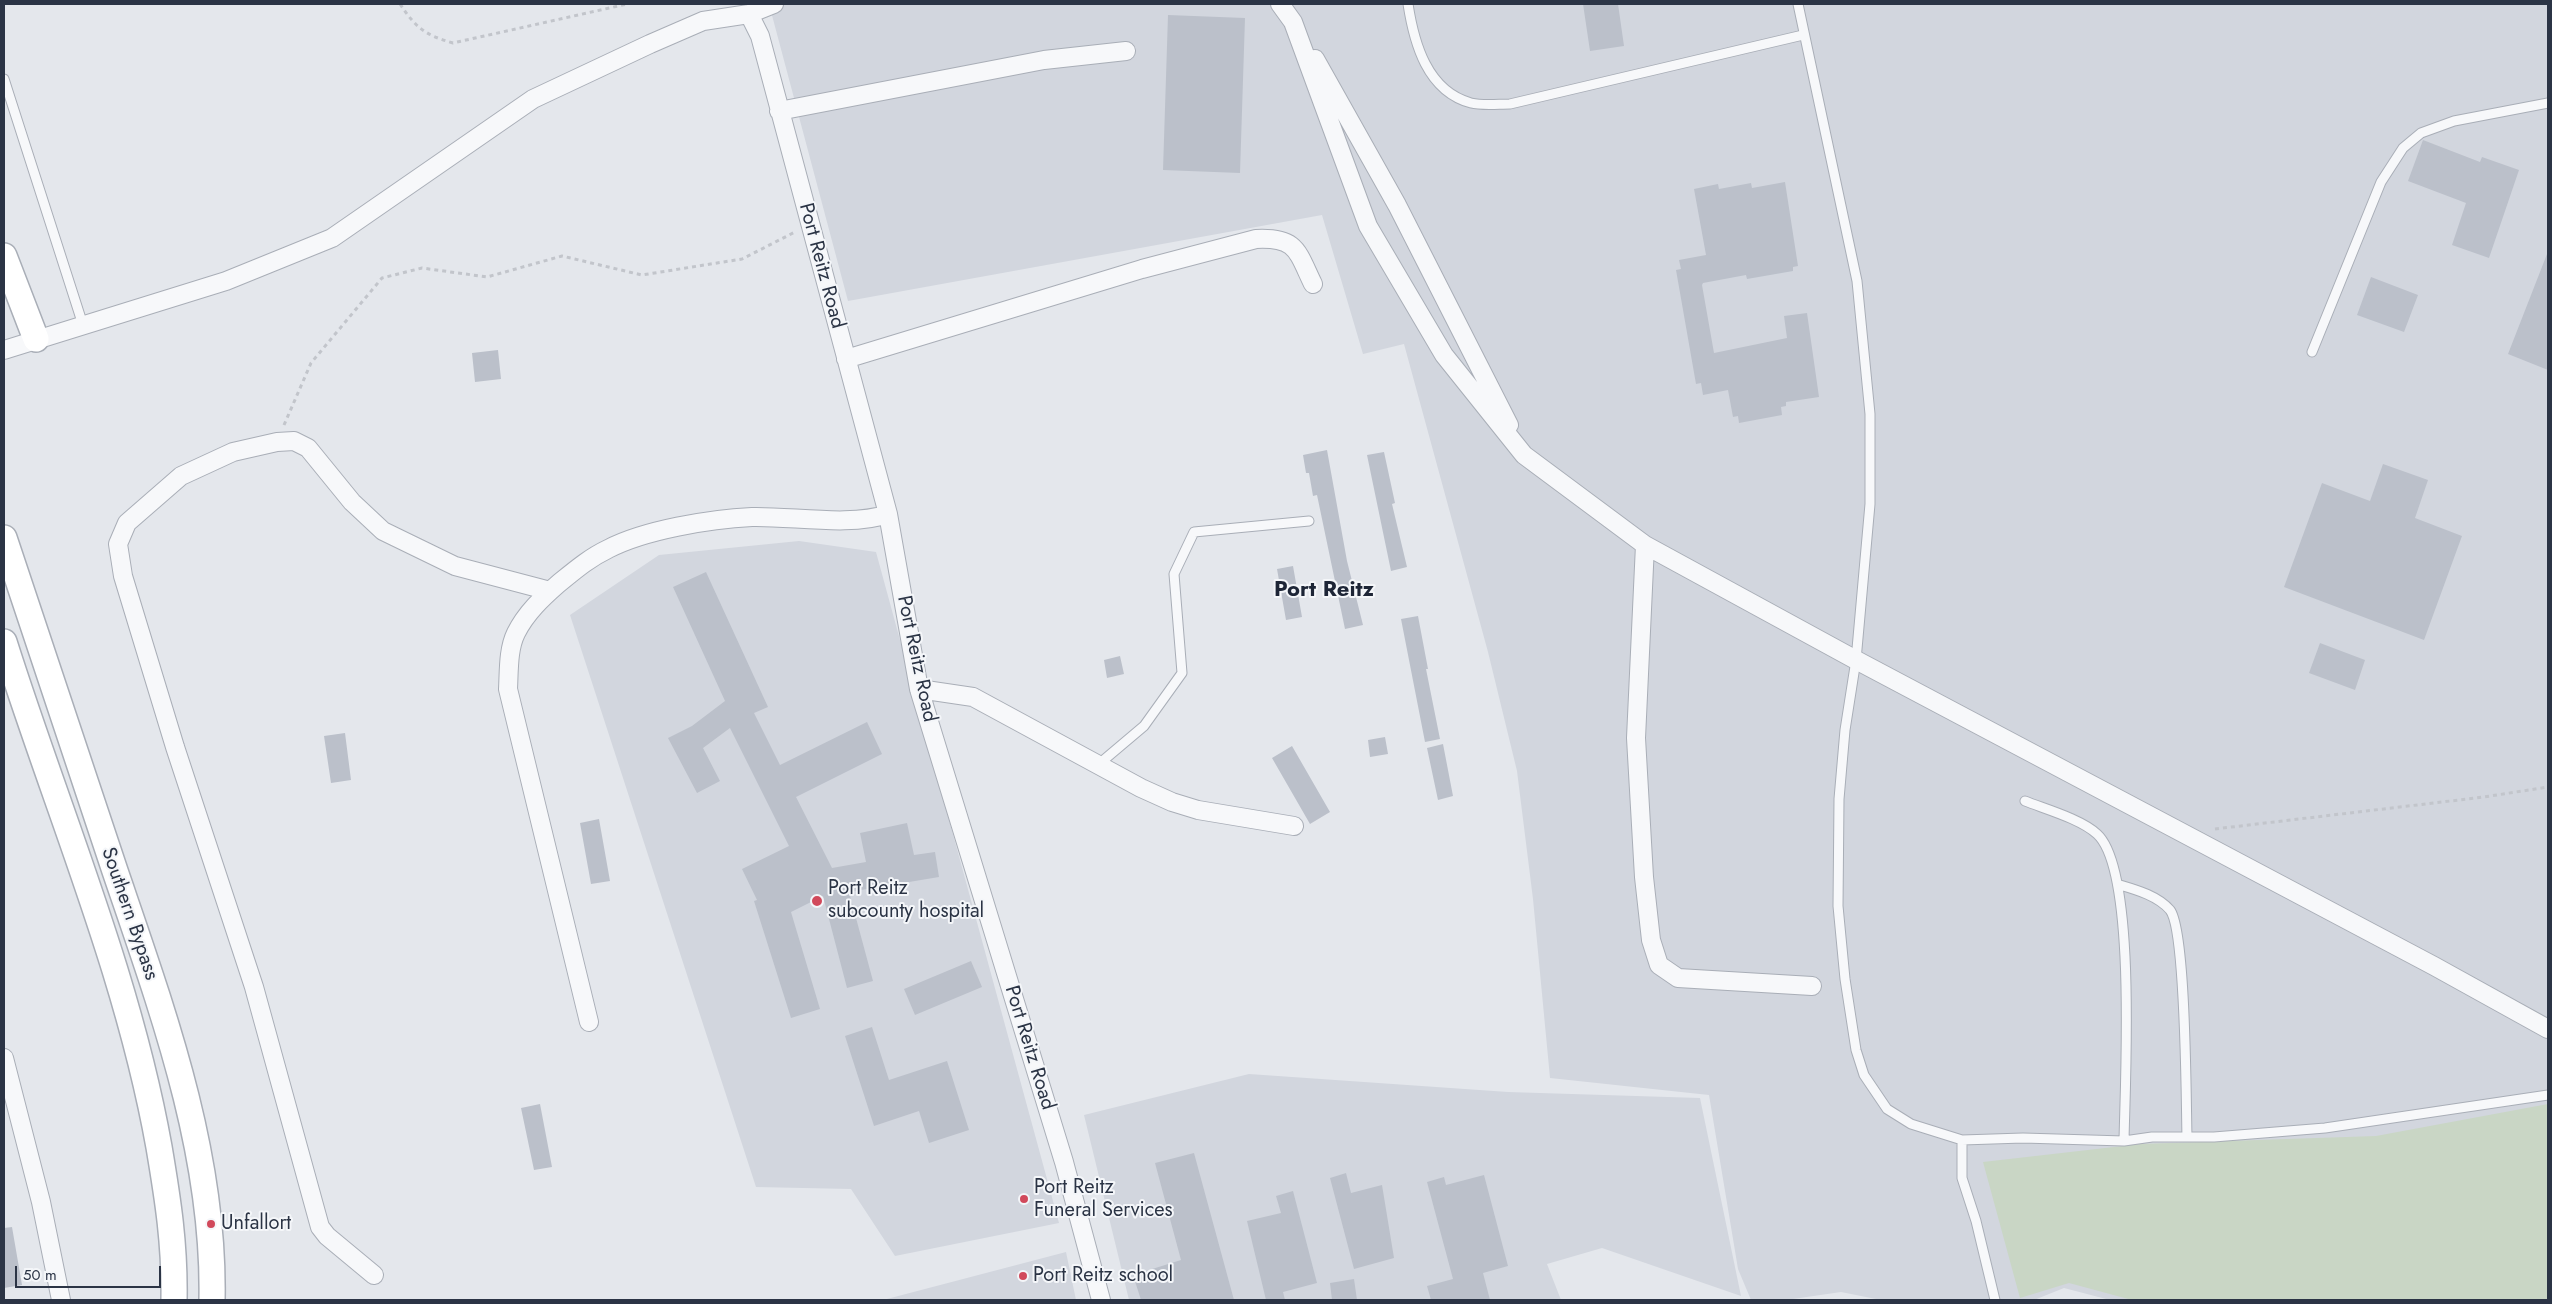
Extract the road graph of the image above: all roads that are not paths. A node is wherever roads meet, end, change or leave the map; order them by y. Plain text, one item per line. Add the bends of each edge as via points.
1 (774, 4) edge
2 (1280, 4) edge
3 (1408, 4) edge
4 (1798, 4) edge
5 (748, 9) edge
6 (1293, 22) junction
7 (1803, 35) junction
8 (1126, 51) dead end
9 (4, 79) edge
10 (2548, 103) edge
11 (779, 112) junction
12 (4, 256) edge
13 (1312, 284) dead end
14 (83, 325) junction
15 (36, 339) junction
16 (4, 350) edge
17 (2312, 352) dead end
18 (846, 359) junction
19 (1524, 455) junction
20 (888, 514) junction
21 (1309, 521) dead end
22 (4, 538) edge
23 (1645, 545) junction
24 (550, 591) junction
25 (4, 642) edge
26 (1856, 660) junction
27 (919, 689) junction
28 (1098, 764) junction
29 (2025, 801) dead end
30 (1294, 826) dead end
31 (2120, 885) junction
32 (1812, 986) dead end
33 (589, 1022) dead end
34 (2548, 1029) edge
35 (4, 1058) edge
36 (2548, 1095) edge
37 (2187, 1137) junction
38 (1962, 1140) junction
39 (2124, 1141) junction
40 (374, 1275) dead end
41 (61, 1300) edge
42 (174, 1300) edge
43 (212, 1300) edge
44 (1101, 1300) edge
45 (1995, 1300) edge

1 - 5 street
2 - 6 street
3 - 7 lane via 1413,35 1428,70 1448,93 1472,103 1510,104
4 - 7 lane
5 - 11 street, Port Reitz Road via 760,36
5 - 14 street via 703,21 533,99 332,238 226,281
6 - 19 street via 1397,205
6 - 19 street via 1368,226 1444,355
7 - 26 lane via 1857,281 1870,414 1870,504
8 - 11 street via 1044,60
9 - 14 lane
10 - 17 lane via 2454,121 2421,133 2403,148 2381,182
11 - 18 street, Port Reitz Road
12 - 15 main road
13 - 18 street via 1296,250 1288,242 1274,238 1256,239 1142,269
14 - 15 street
15 - 16 street
18 - 20 street, Port Reitz Road
19 - 23 street
20 - 24 street via 856,520 751,517 716,520 650,533 606,549
20 - 27 street, Port Reitz Road
21 - 28 lane via 1194,532 1174,574 1182,673 1144,726
22 - 43 main road, Southern Bypass via 150,974 187,1100 203,1181 212,1263
23 - 26 street
23 - 32 street via 1636,738 1644,877 1651,940 1659,965 1678,978
24 - 33 street via 530,612 516,634 508,689
24 - 40 street via 455,566 383,530 352,502 308,448 294,441 233,452 181,476 127,523 118,544 123,576 175,747 254,987 320,1227
25 - 42 main road, Southern Bypass via 124,996 150,1100 168,1200 175,1255
26 - 34 street
26 - 38 lane via 1839,799 1838,906 1856,1050 1864,1075 1887,1110 1911,1124
27 - 28 street via 973,697
27 - 44 street, Port Reitz Road via 1064,1162
28 - 30 street via 1149,792 1198,810
29 - 31 lane via 2097,834 2108,849
31 - 37 lane via 2162,903 2171,911 2177,924
31 - 39 lane via 2125,952
35 - 41 street via 41,1202
36 - 37 lane via 2325,1128 2214,1138
37 - 39 lane
38 - 39 lane
38 - 45 lane via 1962,1178

